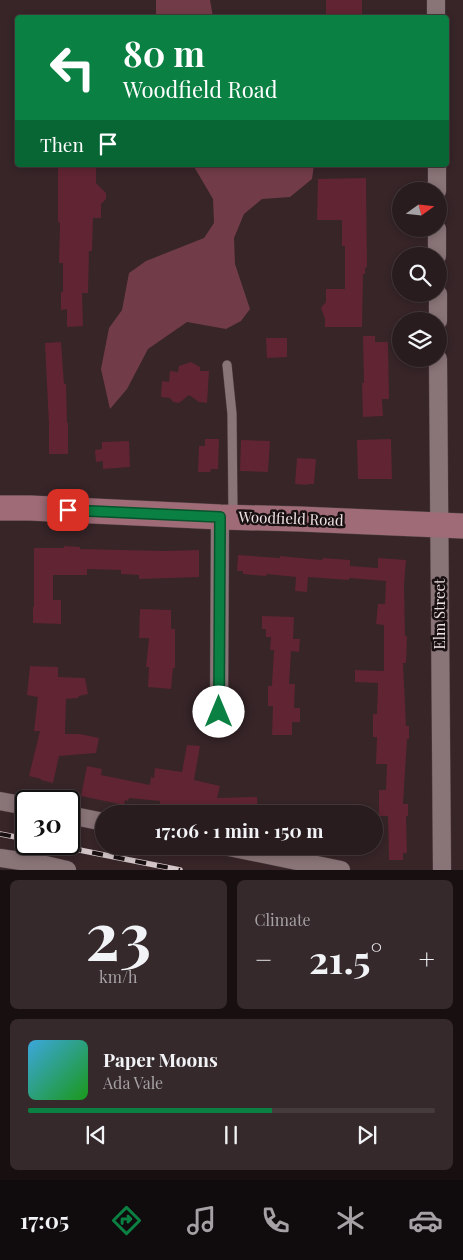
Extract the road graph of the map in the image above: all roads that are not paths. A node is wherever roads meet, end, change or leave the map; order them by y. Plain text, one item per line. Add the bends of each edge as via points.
1 (436, 0) edge
2 (436, 15) edge
3 (437, 167) edge
4 (437, 182) edge
5 (227, 365) dead end
6 (439, 367) edge
7 (0, 508) edge
8 (226, 517) junction
9 (451, 526) edge
10 (219, 712) dead end
11 (0, 801) edge
12 (15, 804) edge
13 (80, 817) edge
14 (95, 820) edge
15 (268, 855) edge
16 (1, 862) edge
17 (67, 870) edge
18 (341, 870) edge
19 (442, 870) edge

1 - 2 street
3 - 4 street
5 - 8 lane via 232,414
6 - 9 street, Elm Street
7 - 8 main road, Woodfield Road
8 - 9 main road, Woodfield Road
8 - 10 street
9 - 19 street, Elm Street
11 - 12 street
13 - 14 street
15 - 18 street
16 - 17 street via 41,864

